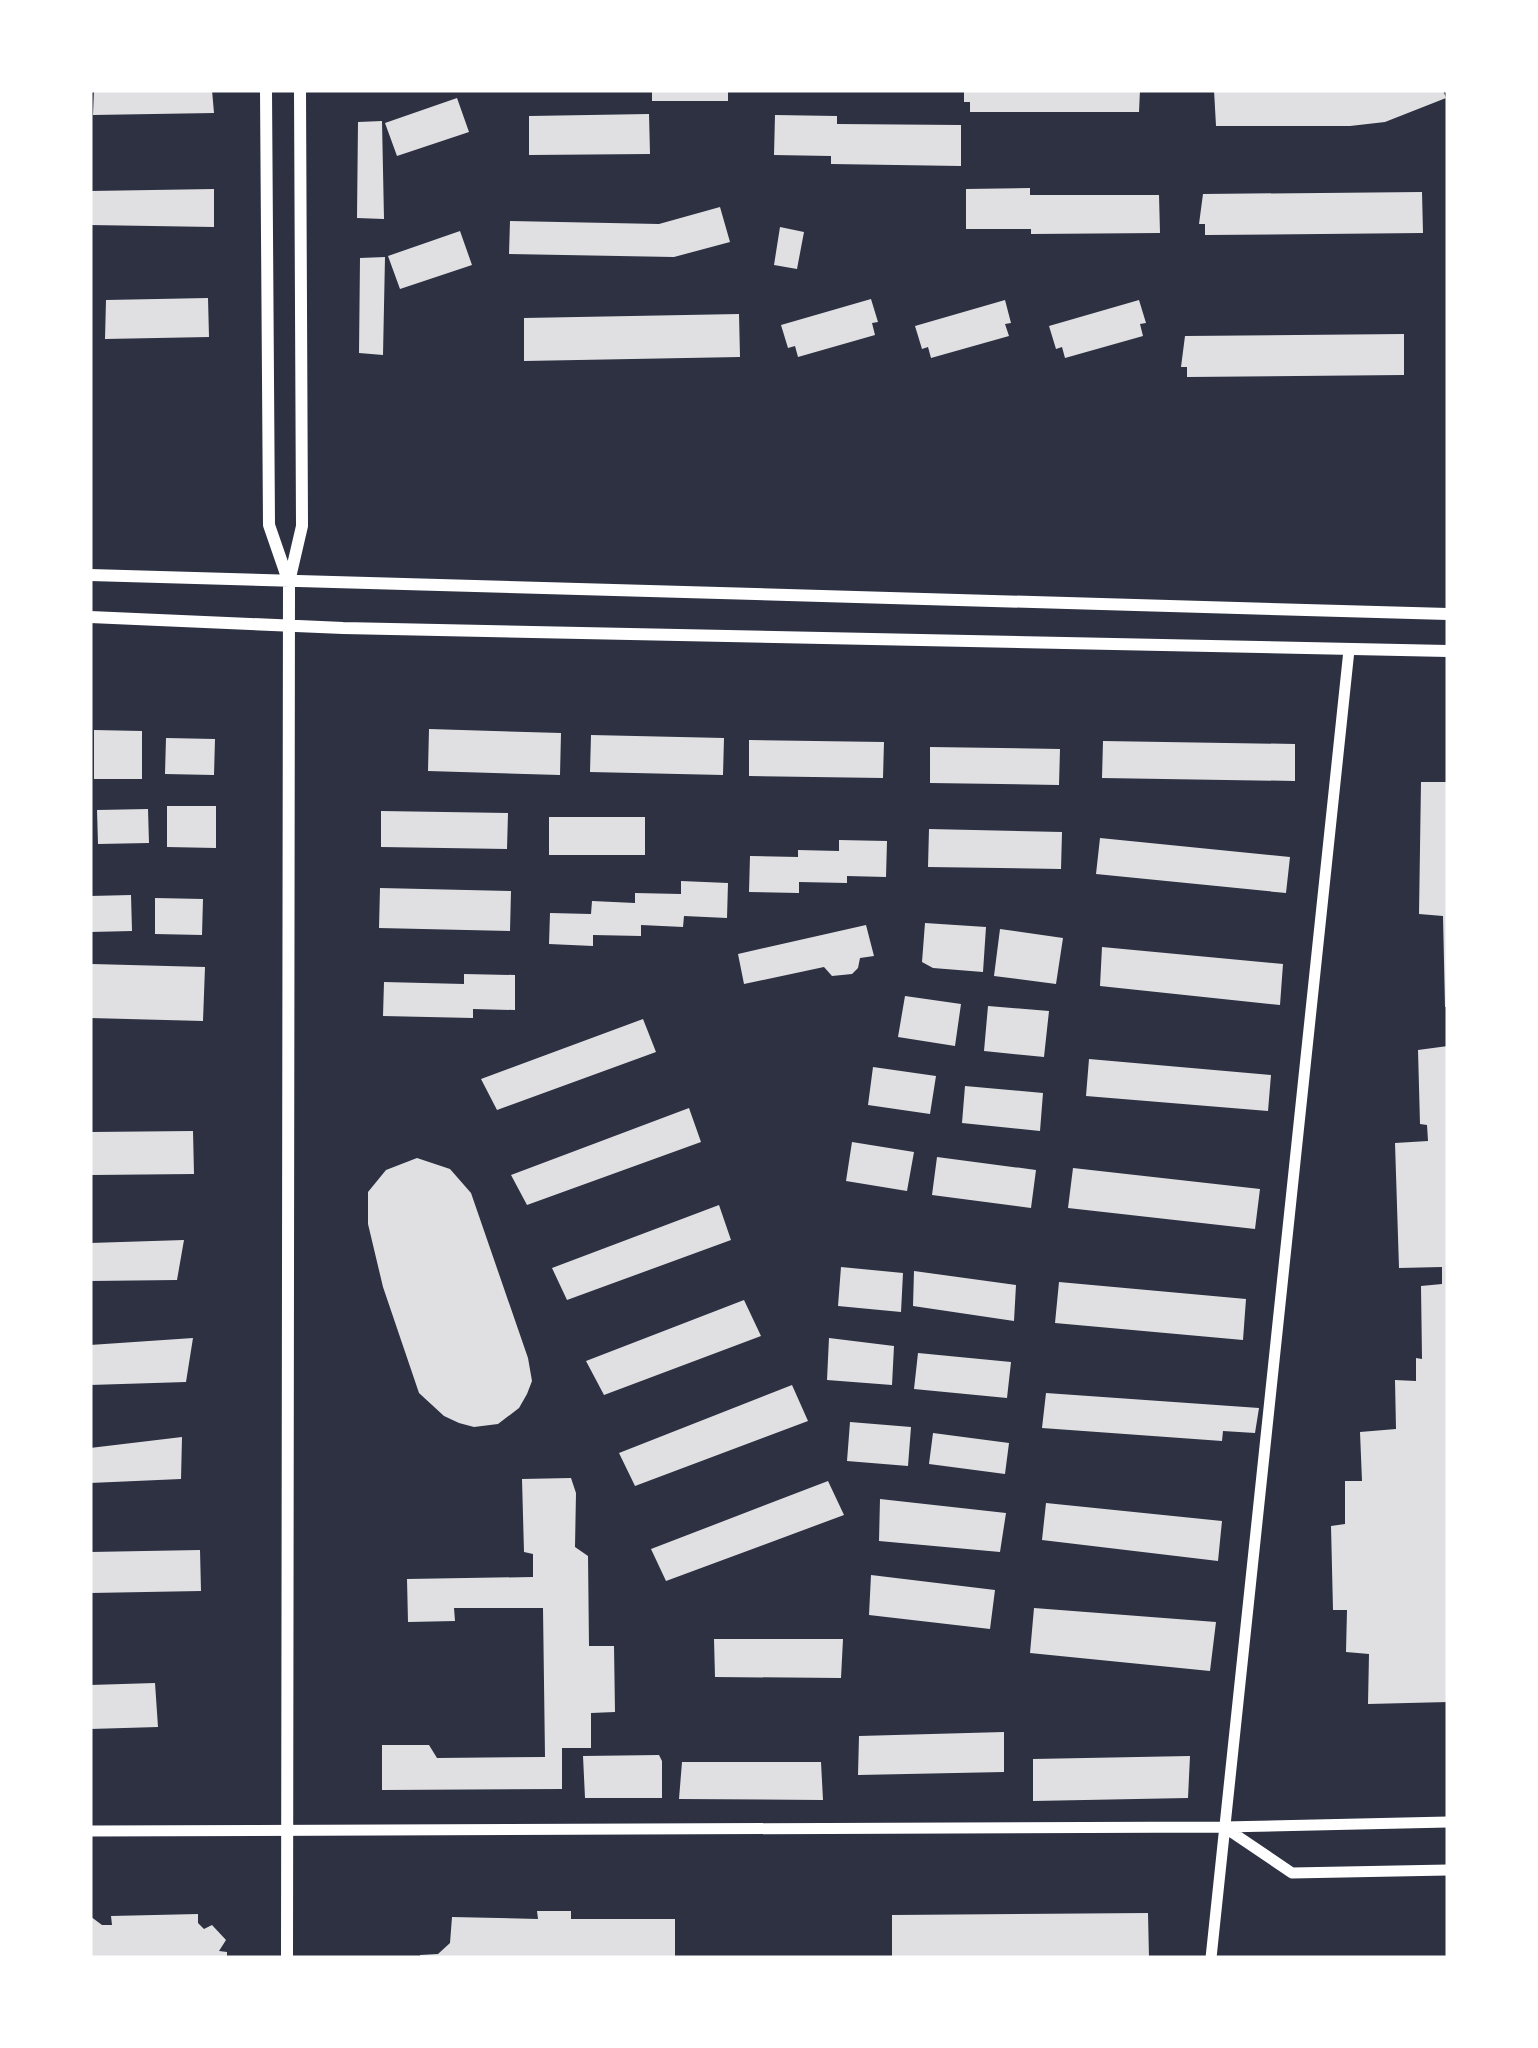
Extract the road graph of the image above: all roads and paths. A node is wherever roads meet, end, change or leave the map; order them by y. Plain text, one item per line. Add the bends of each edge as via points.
1 (266, 90) edge
2 (300, 90) edge
3 (90, 575) edge
4 (289, 582) junction
5 (1448, 614) edge
6 (90, 617) edge
7 (290, 624) junction
8 (1349, 650) junction
9 (1448, 652) edge
10 (1448, 1822) edge
11 (1224, 1827) junction
12 (287, 1830) junction
13 (90, 1831) edge
14 (1448, 1870) edge
15 (287, 1958) edge
16 (1211, 1958) edge

1 - 4 main road via 269,526
2 - 4 main road via 302,526
3 - 4 main road
4 - 5 main road
4 - 7 main road
6 - 7 main road
7 - 8 main road
7 - 12 main road
8 - 9 main road
8 - 11 street
10 - 11 street
11 - 12 street
11 - 14 street via 1292,1873
11 - 16 street
12 - 13 street
12 - 15 main road

